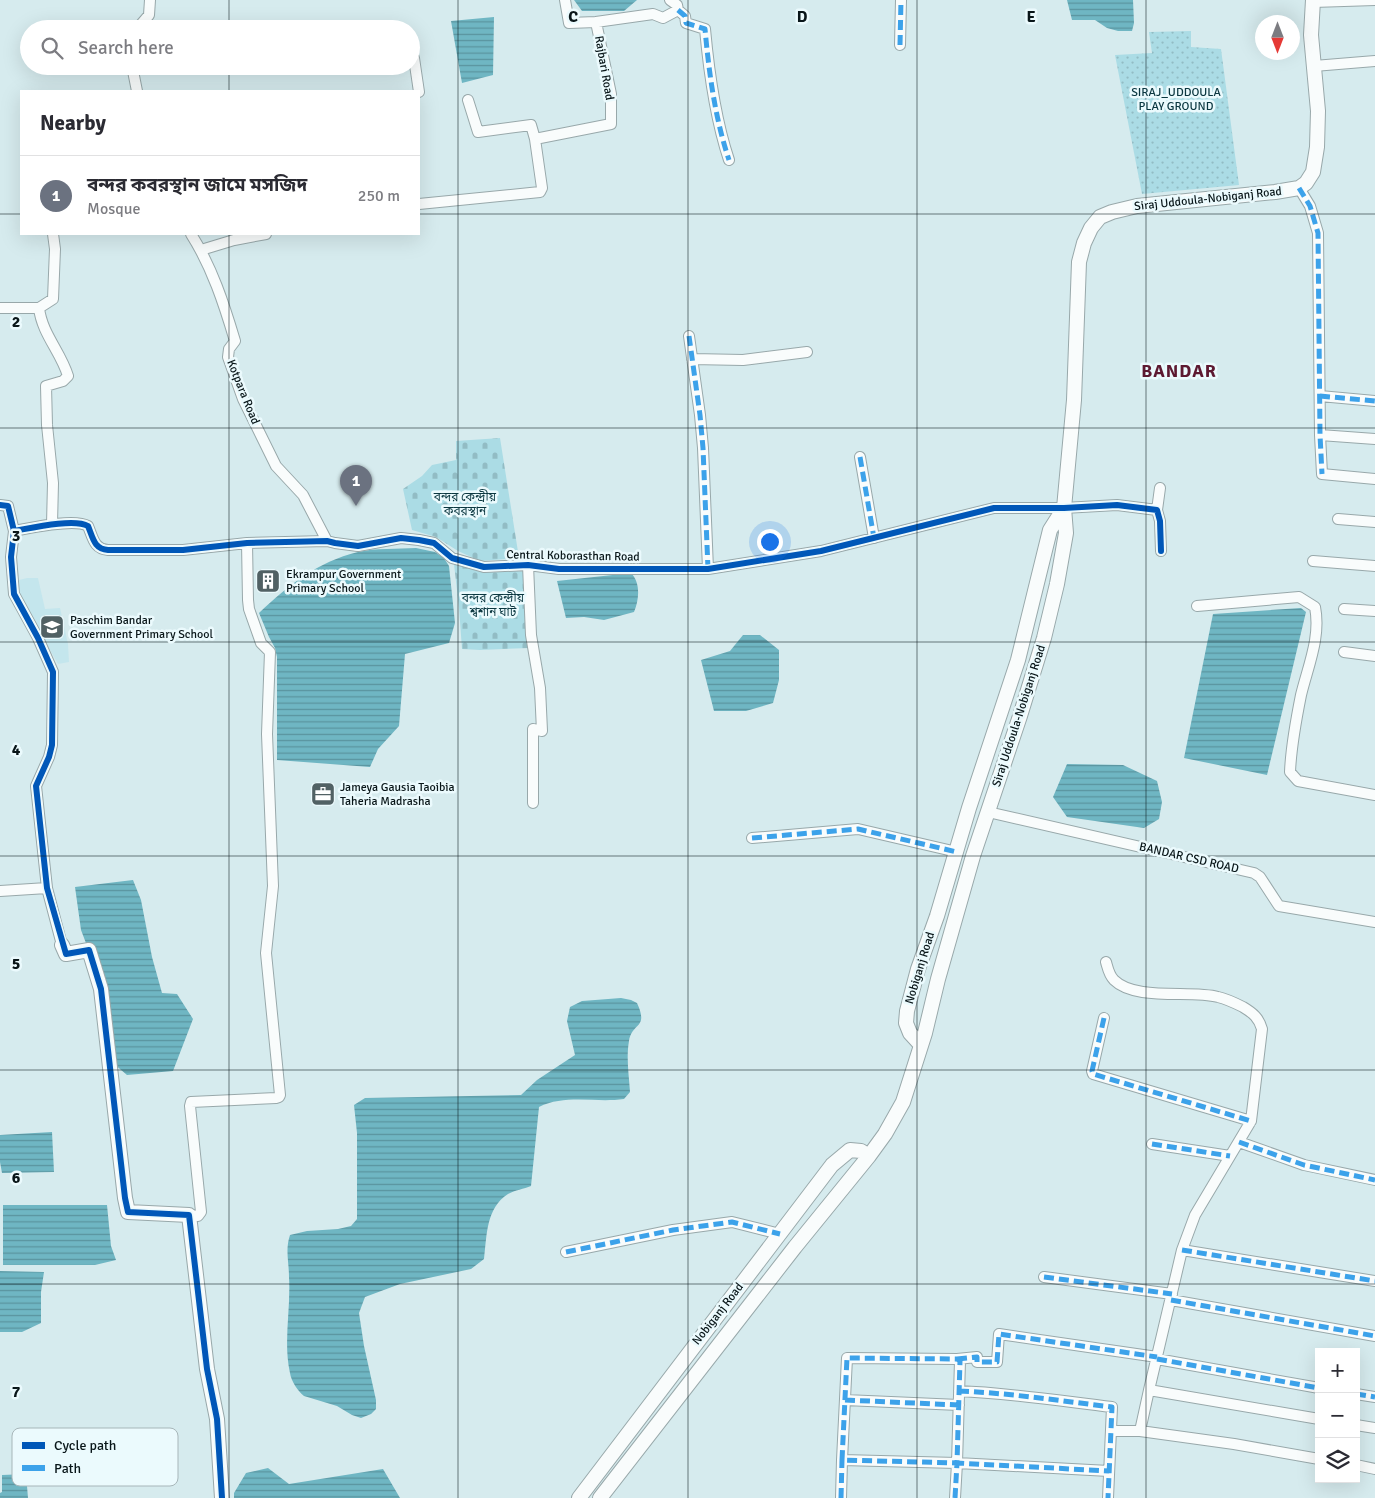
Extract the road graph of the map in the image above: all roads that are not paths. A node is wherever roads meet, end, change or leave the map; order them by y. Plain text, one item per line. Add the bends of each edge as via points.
1 (150, 0) edge
2 (565, 0) edge
3 (670, 0) edge
4 (902, 0) edge
5 (1375, 0) edge
6 (1313, 1) edge
7 (678, 10) junction
8 (145, 20) edge
9 (596, 22) junction
10 (900, 45) dead end
11 (1375, 61) edge
12 (1314, 66) junction
13 (133, 75) edge
14 (416, 75) edge
15 (136, 90) edge
16 (419, 90) edge
17 (468, 100) dead end
18 (535, 139) junction
19 (729, 160) dead end
20 (1299, 188) junction
21 (420, 204) edge
22 (53, 235) edge
23 (192, 235) edge
24 (261, 235) edge
25 (201, 250) junction
26 (0, 308) edge
27 (39, 308) junction
28 (689, 336) dead end
29 (807, 352) dead end
30 (692, 359) junction
31 (1320, 396) junction
32 (1375, 401) edge
33 (1320, 435) junction
34 (1375, 439) edge
35 (860, 457) dead end
36 (1375, 479) edge
37 (1160, 488) dead end
38 (0, 505) edge
39 (1064, 508) junction
40 (1157, 510) junction
41 (1338, 519) dead end
42 (1375, 522) edge
43 (52, 524) junction
44 (14, 530) junction
45 (874, 538) junction
46 (327, 540) junction
47 (247, 542) junction
48 (1161, 551) dead end
49 (1313, 561) dead end
50 (528, 565) junction
51 (1375, 566) edge
52 (708, 569) junction
53 (1197, 606) dead end
54 (1344, 609) dead end
55 (1375, 612) edge
56 (1344, 652) dead end
57 (1375, 656) edge
58 (1375, 794) edge
59 (533, 803) dead end
60 (988, 812) junction
61 (752, 838) dead end
62 (957, 852) junction
63 (47, 888) junction
64 (0, 891) edge
65 (936, 916) junction
66 (955, 922) junction
67 (1375, 922) edge
68 (62, 945) joint
69 (1106, 962) dead end
70 (1104, 1018) dead end
71 (921, 1045) junction
72 (1251, 1121) junction
73 (1239, 1142) junction
74 (1152, 1144) dead end
75 (870, 1156) junction
76 (1230, 1156) junction
77 (1375, 1180) edge
78 (189, 1216) junction
79 (780, 1234) junction
80 (1182, 1250) junction
81 (566, 1252) dead end
82 (1044, 1278) dead end
83 (1375, 1281) edge
84 (1172, 1297) junction
85 (1375, 1336) edge
86 (1157, 1358) junction
87 (957, 1359) junction
88 (1315, 1387) edge
89 (959, 1390) junction
90 (1149, 1390) junction
91 (1360, 1395) edge
92 (1375, 1397) edge
93 (845, 1400) junction
94 (958, 1405) junction
95 (1315, 1418) edge
96 (1360, 1426) edge
97 (1375, 1428) edge
98 (1112, 1431) junction
99 (1140, 1431) junction
100 (1315, 1458) edge
101 (842, 1460) junction
102 (957, 1463) junction
103 (1360, 1467) edge
104 (1375, 1469) edge
105 (1109, 1471) junction
106 (222, 1498) edge
107 (578, 1498) edge
108 (600, 1498) edge
109 (840, 1498) edge
110 (955, 1498) edge
111 (1108, 1498) edge

1 - 8 street via 149,15
2 - 9 street via 569,23
3 - 7 street
4 - 10 street
5 - 6 street
6 - 12 main road, Siraj Uddoula-Nobiganj Road via 1311,35
7 - 9 street, Rajbari Road via 663,18 653,14
7 - 19 street via 686,22 705,29 717,115
9 - 18 street, Rajbari Road via 611,94 611,124
11 - 12 street
12 - 20 main road, Siraj Uddoula-Nobiganj Road via 1317,147 1313,172
13 - 15 street
14 - 16 street
17 - 18 street via 478,132 531,124
18 - 21 street via 540,192
20 - 31 street via 1310,206 1318,233
20 - 39 main road, Siraj Uddoula-Nobiganj Road via 1137,206 1100,217 1091,228 1079,262 1074,400
22 - 27 street via 53,299
23 - 25 street, Kotpara Road
24 - 25 street
25 - 46 street, Kotpara Road via 235,341 229,348 228,357 243,398 276,466 303,495
26 - 27 street
27 - 43 street via 43,326 68,376 46,386 53,484
28 - 30 street
29 - 30 street via 743,360
30 - 52 street via 703,448
31 - 32 street
31 - 33 street
33 - 34 street
33 - 36 street via 1322,474
35 - 45 street
37 - 40 street
38 - 44 street via 8,506
39 - 40 street, Central Koborasthan Road via 1117,505
39 - 45 street, Central Koborasthan Road via 994,508
39 - 60 main road, Siraj Uddoula-Nobiganj Road via 1066,533 1044,638
39 - 62 main road, Siraj Uddoula-Nobiganj Road via 1050,530 1018,660
40 - 48 street
41 - 42 street
43 - 44 street, Central Koborasthan Road
43 - 47 street, Central Koborasthan Road via 83,522 101,550 183,550
44 - 63 street via 11,557 14,594 53,672 52,745 36,786
45 - 52 street, Central Koborasthan Road via 821,551
46 - 47 street, Central Koborasthan Road
46 - 50 street, Central Koborasthan Road via 358,546 401,538 419,540 434,543 452,558 484,567
47 - 78 street via 248,600 261,643 270,652 267,734 273,886 266,953 280,1094 276,1098 191,1102 201,1212 198,1216
49 - 51 street
50 - 52 street, Central Koborasthan Road via 559,569
50 - 59 street via 530,635 540,688 542,731 533,729
53 - 58 street via 1299,597 1315,607 1318,621 1315,642 1301,695 1290,772 1298,781
54 - 55 street
56 - 57 street
60 - 66 main road, Siraj Uddoula-Nobiganj Road
60 - 67 street, BANDAR CSD ROAD via 1254,873 1279,906
61 - 62 street via 858,828
62 - 65 main road, Siraj Uddoula-Nobiganj Road
63 - 64 street
63 - 68 street
65 - 66 main road
65 - 71 main road, Nobiganj Road via 907,1011 906,1023
66 - 71 main road, Nobiganj Road
68 - 78 main road via 66,954 89,950 101,989 128,1212
69 - 72 street via 1112,979 1126,987 1142,992 1217,997 1253,1013 1260,1021 1262,1038
70 - 72 street via 1093,1074
71 - 75 main road, Nobiganj Road via 903,1102
72 - 73 street
73 - 76 street
73 - 77 street via 1304,1164
74 - 76 street
75 - 79 main road, Nobiganj Road via 850,1150 842,1156
75 - 108 main road, Nobiganj Road
76 - 80 street via 1195,1216
78 - 106 main road via 207,1369 217,1419
79 - 81 street via 732,1222 673,1230
79 - 107 main road, Nobiganj Road
80 - 83 street
80 - 84 street
82 - 84 street
84 - 85 street
84 - 86 street
86 - 87 street via 1000,1334 997,1362 977,1362 977,1357
86 - 88 street
86 - 90 street
87 - 89 street via 960,1361
87 - 93 street via 850,1357 847,1361
89 - 94 street
89 - 98 street via 1112,1407
90 - 95 street
90 - 99 street
91 - 92 street
93 - 94 street
93 - 101 street
94 - 102 street
96 - 97 street
98 - 99 street
98 - 105 street
99 - 100 street
101 - 102 street
101 - 109 street
102 - 105 street
102 - 110 street
103 - 104 street
105 - 111 street

